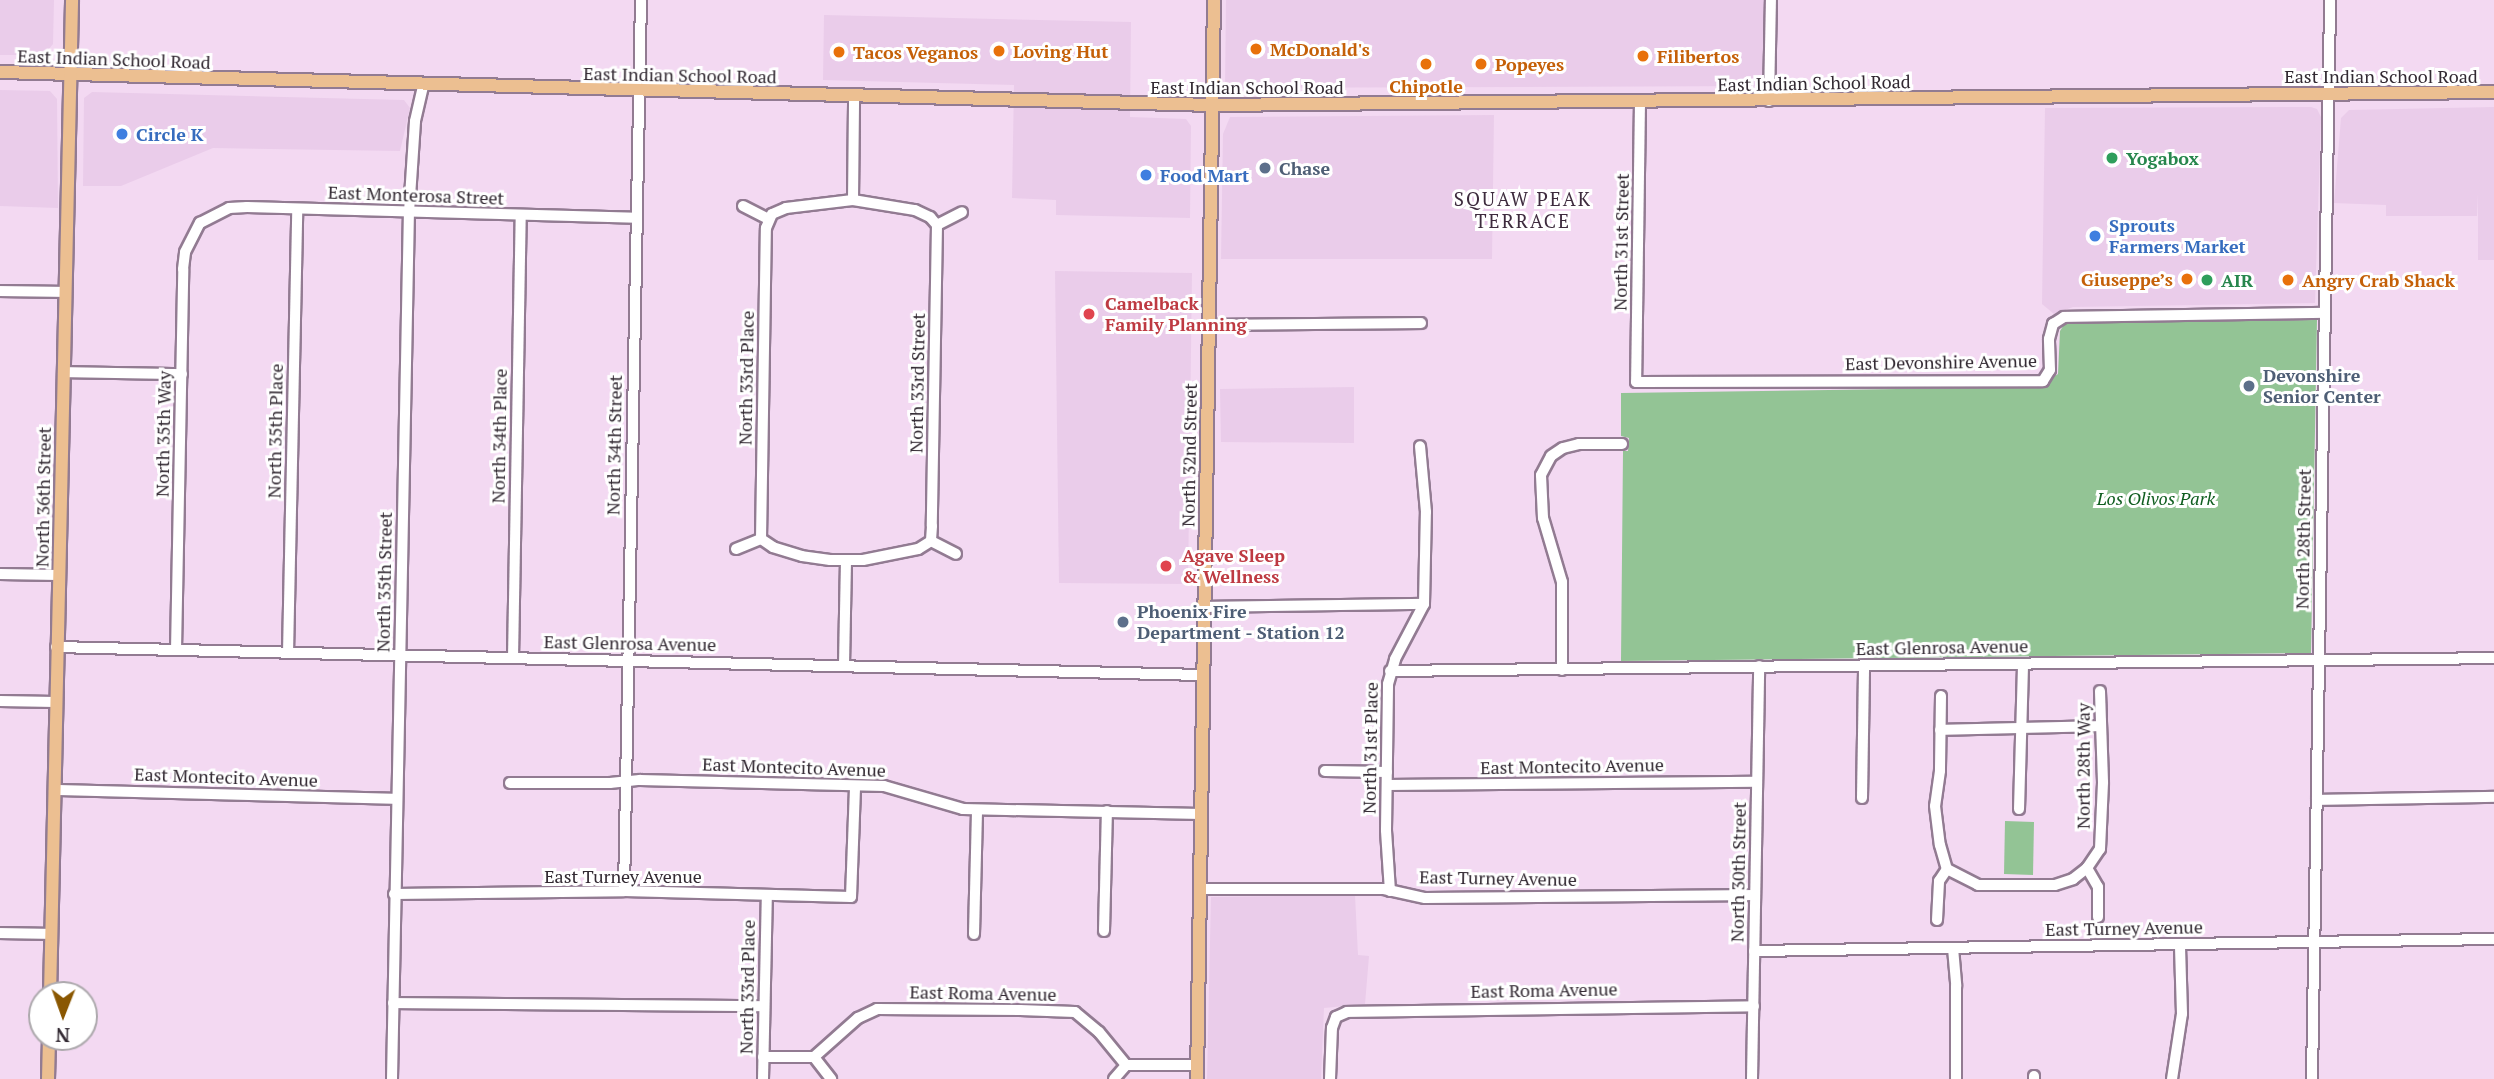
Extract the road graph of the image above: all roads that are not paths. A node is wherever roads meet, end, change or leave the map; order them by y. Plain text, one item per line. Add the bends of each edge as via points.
1 (72, 0) edge
2 (641, 0) edge
3 (1214, 0) edge
4 (1771, 0) edge
5 (2330, 0) edge
6 (0, 72) edge
7 (70, 75) junction
8 (422, 86) junction
9 (638, 91) junction
10 (2494, 92) edge
11 (2327, 93) junction
12 (854, 97) junction
13 (1769, 101) junction
14 (1640, 102) junction
15 (1213, 105) junction
16 (853, 200) junction
17 (743, 206) dead end
18 (297, 209) junction
19 (409, 212) junction
20 (962, 212) dead end
21 (521, 216) junction
22 (636, 218) junction
23 (768, 219) junction
24 (200, 223) joint
25 (937, 225) junction
26 (0, 291) edge
27 (65, 292) junction
28 (2323, 313) junction
29 (1421, 323) dead end
30 (1209, 325) junction
31 (63, 372) junction
32 (182, 374) junction
33 (1636, 382) joint
34 (1622, 444) dead end
35 (1420, 446) dead end
36 (761, 539) junction
37 (931, 541) junction
38 (736, 549) dead end
39 (956, 554) dead end
40 (846, 560) junction
41 (0, 574) edge
42 (58, 575) junction
43 (1424, 604) junction
44 (1204, 607) junction
45 (56, 647) junction
46 (176, 650) junction
47 (288, 653) junction
48 (401, 655) junction
49 (513, 658) junction
50 (2494, 658) edge
51 (2319, 660) junction
52 (628, 661) junction
53 (2022, 664) junction
54 (844, 665) junction
55 (1864, 665) junction
56 (1759, 666) junction
57 (1562, 670) junction
58 (1390, 671) junction
59 (1203, 675) junction
60 (2100, 691) dead end
61 (1941, 696) dead end
62 (0, 701) edge
63 (55, 702) junction
64 (2099, 726) junction
65 (2021, 728) junction
66 (1940, 730) junction
67 (1325, 771) dead end
68 (1387, 772) junction
69 (626, 780) junction
70 (1757, 782) junction
71 (510, 783) dead end
72 (855, 786) junction
73 (1387, 786) junction
74 (54, 790) junction
75 (2494, 797) edge
76 (1862, 798) dead end
77 (397, 799) junction
78 (2317, 800) junction
79 (2019, 809) dead end
80 (977, 810) junction
81 (1107, 811) junction
82 (1201, 814) junction
83 (2087, 868) junction
84 (1947, 869) junction
85 (1200, 889) junction
86 (624, 891) junction
87 (1390, 891) junction
88 (394, 894) junction
89 (767, 895) junction
90 (1755, 895) junction
91 (2098, 917) dead end
92 (1937, 920) dead end
93 (1104, 931) dead end
94 (0, 933) edge
95 (51, 934) junction
96 (974, 934) dead end
97 (2494, 939) edge
98 (2315, 943) junction
99 (2180, 945) junction
100 (1953, 948) junction
101 (1754, 951) junction
102 (50, 981) edge
103 (393, 1003) junction
104 (764, 1006) junction
105 (1754, 1006) junction
106 (49, 1051) edge
107 (763, 1057) junction
108 (814, 1057) junction
109 (1126, 1065) junction
110 (1197, 1065) junction
111 (48, 1079) edge
112 (392, 1079) edge
113 (763, 1079) edge
114 (831, 1079) edge
115 (1114, 1079) edge
116 (1197, 1079) edge
117 (1330, 1079) edge
118 (1752, 1079) edge
119 (1956, 1079) edge
120 (2172, 1079) edge
121 (2312, 1079) edge

1 - 7 main road, North 36th Street
2 - 9 street, North 34th Street
3 - 15 main road, North 32nd Street
4 - 13 street
5 - 11 street, North 28th Street
6 - 7 main road, East Indian School Road
7 - 8 main road, East Indian School Road
7 - 27 main road, North 36th Street
8 - 9 main road, East Indian School Road
8 - 19 street, North 35th Street
9 - 12 main road, East Indian School Road
9 - 22 street, North 34th Street
10 - 11 main road, East Indian School Road
11 - 13 main road, East Indian School Road
11 - 28 street, North 28th Street
12 - 15 main road, East Indian School Road
12 - 16 street
13 - 14 main road, East Indian School Road
14 - 15 main road, East Indian School Road
14 - 33 street, North 31st Street
15 - 30 main road, North 32nd Street
16 - 23 street via 798,205
16 - 25 street via 915,210
17 - 23 street
18 - 19 street, East Monterosa Street
18 - 24 street, East Monterosa Street via 229,208
18 - 47 street, North 35th Place
19 - 21 street, East Monterosa Street
19 - 48 street, North 35th Street
20 - 25 street
21 - 22 street, East Monterosa Street
21 - 49 street, North 34th Place
22 - 52 street, North 34th Street
23 - 36 street, North 33rd Place
24 - 32 street, North 35th Way via 184,252
25 - 37 street, North 33rd Street
26 - 27 street
27 - 31 main road, North 36th Street
28 - 33 street, East Devonshire Avenue via 2064,317 2053,324 2050,370 2043,381
28 - 51 street, North 28th Street
29 - 30 street
30 - 44 main road, North 32nd Street
31 - 32 street
31 - 42 main road, North 36th Street
32 - 46 street, North 35th Way
34 - 57 street via 1570,445 1551,456 1541,475 1543,517 1562,582
35 - 43 street, North 31st Place via 1426,512
36 - 38 street
36 - 40 street via 802,556
37 - 39 street
37 - 40 street via 918,549
40 - 54 street
41 - 42 street
42 - 45 main road, North 36th Street
43 - 44 street
43 - 58 street, North 31st Place
44 - 59 main road, North 32nd Street
45 - 46 street, East Glenrosa Avenue
45 - 63 main road, North 36th Street
46 - 47 street, East Glenrosa Avenue
47 - 48 street, East Glenrosa Avenue
48 - 49 street, East Glenrosa Avenue
48 - 77 street, North 35th Street
49 - 52 street, East Glenrosa Avenue
50 - 51 street, East Glenrosa Avenue
51 - 53 street, East Glenrosa Avenue
51 - 78 street, North 28th Street
52 - 54 street, East Glenrosa Avenue
52 - 69 street, North 34th Street
53 - 55 street, East Glenrosa Avenue
53 - 65 street
54 - 59 street, East Glenrosa Avenue
55 - 56 street, East Glenrosa Avenue
55 - 76 street
56 - 57 street, East Glenrosa Avenue
56 - 70 street, North 30th Street
57 - 58 street, East Glenrosa Avenue
58 - 68 street, North 31st Place
59 - 82 main road, North 32nd Street
60 - 64 street, North 28th Way
61 - 66 street
62 - 63 street
63 - 74 main road, North 36th Street
64 - 65 street
64 - 83 street, North 28th Way via 2104,782 2101,849
65 - 66 street
65 - 79 street
66 - 84 street via 1935,806
67 - 68 street
68 - 73 street, North 31st Place
69 - 71 street, East Montecito Avenue
69 - 72 street, East Montecito Avenue
69 - 86 street, North 34th Street
70 - 73 street, East Montecito Avenue
70 - 90 street, North 30th Street
72 - 80 street, East Montecito Avenue via 884,786 950,807
72 - 89 street, East Turney Avenue via 851,897
73 - 87 street, North 31st Place
74 - 77 street, East Montecito Avenue
74 - 95 main road, North 36th Street
75 - 78 street
77 - 88 street, North 35th Street
78 - 98 street, North 28th Street
80 - 81 street, East Montecito Avenue
80 - 96 street
81 - 82 street, East Montecito Avenue
81 - 93 street
82 - 85 main road, North 32nd Street
83 - 84 street via 2056,885 1978,885
83 - 91 street via 2098,887
84 - 92 street via 1939,881
85 - 87 street, East Turney Avenue
85 - 110 main road, North 32nd Street
86 - 88 street, East Turney Avenue
86 - 89 street, East Turney Avenue
87 - 90 street, East Turney Avenue via 1425,898
88 - 103 street, North 35th Street
89 - 104 street, North 33rd Place
90 - 101 street, North 30th Street
94 - 95 street
95 - 102 main road, North 36th Street
97 - 98 street, East Turney Avenue
98 - 99 street, East Turney Avenue
98 - 121 street, North 28th Street
99 - 100 street, East Turney Avenue
99 - 120 street via 2182,1014
100 - 101 street, East Turney Avenue
100 - 119 street
101 - 105 street, North 30th Street
103 - 104 street
103 - 112 street, North 35th Street
104 - 107 street, North 33rd Place
105 - 117 street, East Roma Avenue via 1346,1012 1336,1017 1332,1028
105 - 118 street, North 30th Street
106 - 111 main road
107 - 108 street
107 - 113 street, North 33rd Place
108 - 109 street, East Roma Avenue via 858,1018 877,1009 1020,1010 1075,1012
108 - 114 street
109 - 110 street
109 - 115 street
110 - 116 main road, North 32nd Street

